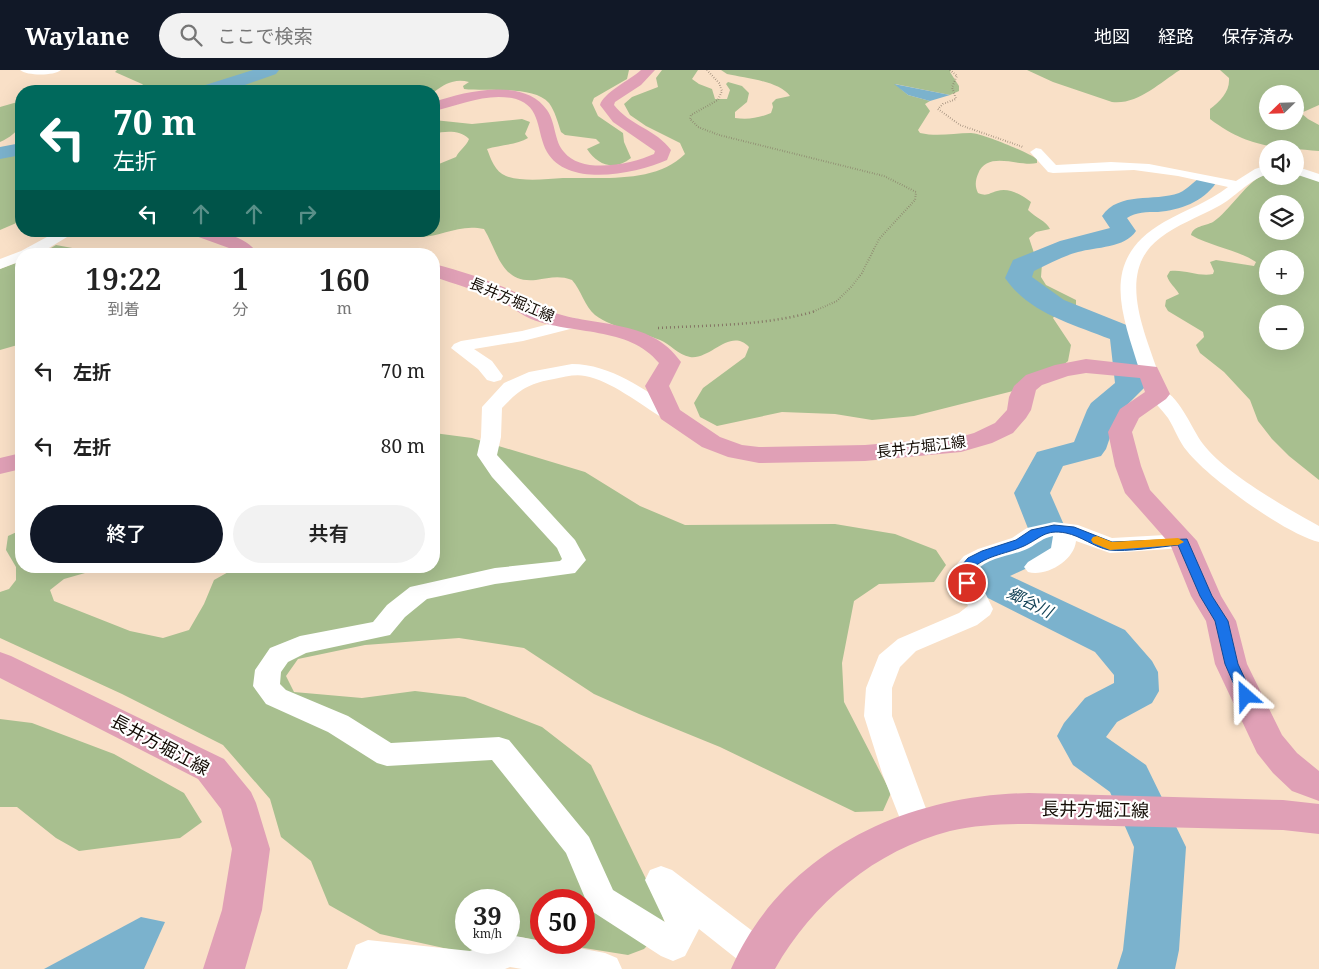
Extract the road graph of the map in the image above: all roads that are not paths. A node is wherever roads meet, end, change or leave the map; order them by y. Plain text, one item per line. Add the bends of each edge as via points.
1 (25, 70) edge
2 (56, 70) edge
3 (648, 70) edge
4 (440, 105) edge
5 (1036, 152) road end
6 (1319, 164) edge
7 (1304, 166) edge
8 (1259, 171) edge
9 (1304, 172) edge
10 (1319, 178) edge
11 (1237, 185) junction
12 (57, 237) edge
13 (216, 237) edge
14 (37, 248) edge
15 (241, 248) edge
16 (15, 258) edge
17 (0, 264) edge
18 (440, 272) edge
19 (572, 323) junction
20 (494, 376) dead end
21 (1149, 379) junction
22 (670, 414) junction
23 (15, 462) edge
24 (0, 466) edge
25 (1062, 529) junction
26 (1319, 535) edge
27 (1183, 541) junction
28 (1036, 567) dead end
29 (0, 664) edge
30 (1319, 786) edge
31 (1319, 819) edge
32 (917, 825) junction
33 (756, 962) edge
34 (224, 969) edge
35 (364, 969) edge
36 (605, 969) edge

1 - 2 street
3 - 4 main road via 608,100 607,105 616,118 652,139 663,150 661,156 636,166 591,170 567,163 559,158 537,105 519,97 482,94
5 - 11 street via 1053,169 1152,168
6 - 7 street
8 - 11 street
9 - 10 street
11 - 21 street via 1220,200 1153,236 1132,261 1127,276 1130,306
12 - 14 street
13 - 15 main road
16 - 17 street
18 - 19 main road, 長井方堀江線 via 485,287 541,316
19 - 20 street via 460,348 485,365
19 - 22 main road, 長井方堀江線 via 636,336 654,344 665,354 670,362 657,386
21 - 22 main road, 長井方堀江線 via 1101,366 1063,370 1026,386 1020,410 1004,428 983,438 961,444 865,453 759,455 737,452 711,442
21 - 26 street via 1194,447 1216,470
21 - 27 main road via 1120,432 1138,493
22 - 33 street via 612,379 587,370 536,376 511,387 492,407 487,454 567,545 574,560 567,568 495,576 419,593 396,611 381,629 300,646 279,655 268,670 266,686 276,697 338,724 387,755 500,748 578,846 601,900 673,945 684,926 662,880
23 - 24 main road
25 - 27 street via 1110,546
25 - 28 street via 1066,544 1059,554
25 - 32 street via 1035,532 1020,543 972,561 963,571 981,609 968,619 908,646 888,662 879,688 878,716
27 - 30 main road via 1206,596 1221,621 1231,664 1269,743 1305,781
29 - 34 main road, 長井方堀江線 via 211,770 238,802 251,849 242,910
31 - 32 main road, 長井方堀江線 via 1283,815 1008,808 950,815
32 - 33 main road, 長井方堀江線 via 881,840 822,880 791,911
35 - 36 street via 368,956 470,967 510,951

